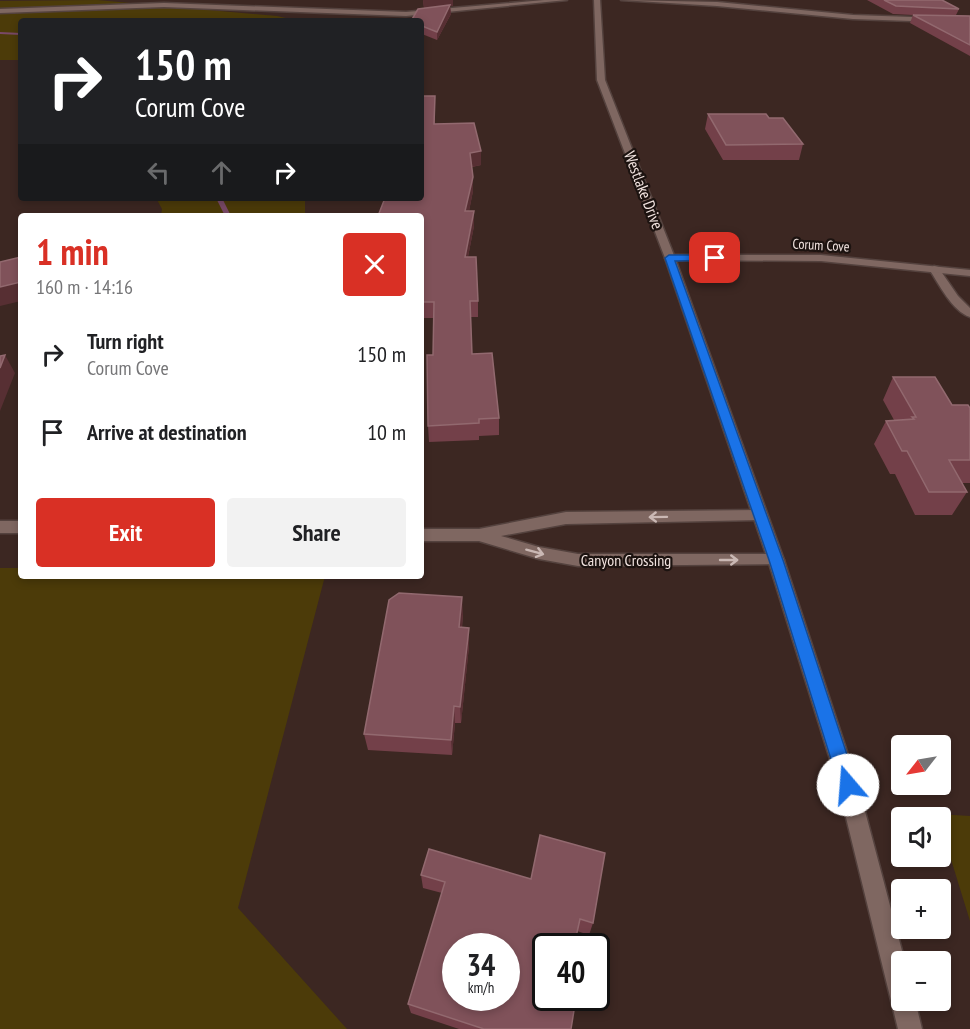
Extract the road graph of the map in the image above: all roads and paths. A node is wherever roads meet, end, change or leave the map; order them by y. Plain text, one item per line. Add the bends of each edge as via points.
1 (564, 0) edge
2 (597, 0) edge
3 (624, 0) edge
4 (0, 11) edge
5 (970, 21) edge
6 (669, 258) junction
7 (934, 269) junction
8 (970, 273) edge
9 (970, 314) edge
10 (759, 515) junction
11 (0, 527) edge
12 (18, 527) edge
13 (424, 535) edge
14 (479, 536) junction
15 (776, 560) junction
16 (891, 953) edge
17 (906, 1011) edge
18 (910, 1029) edge

1 - 4 street via 406,14 164,5
2 - 6 street, Westlake Drive via 601,80
3 - 5 street via 853,17
6 - 7 street, Corum Cove via 821,258
6 - 10 street, Westlake Drive
7 - 8 street, Corum Cove
7 - 9 street
10 -> 14 street, Canyon Crossing via 566,518
10 - 15 street, Westlake Drive
11 - 12 street
13 - 14 street, Canyon Crossing
14 -> 15 street, Canyon Crossing via 539,554 578,560
15 - 16 street, Westlake Drive via 848,785
17 - 18 street

